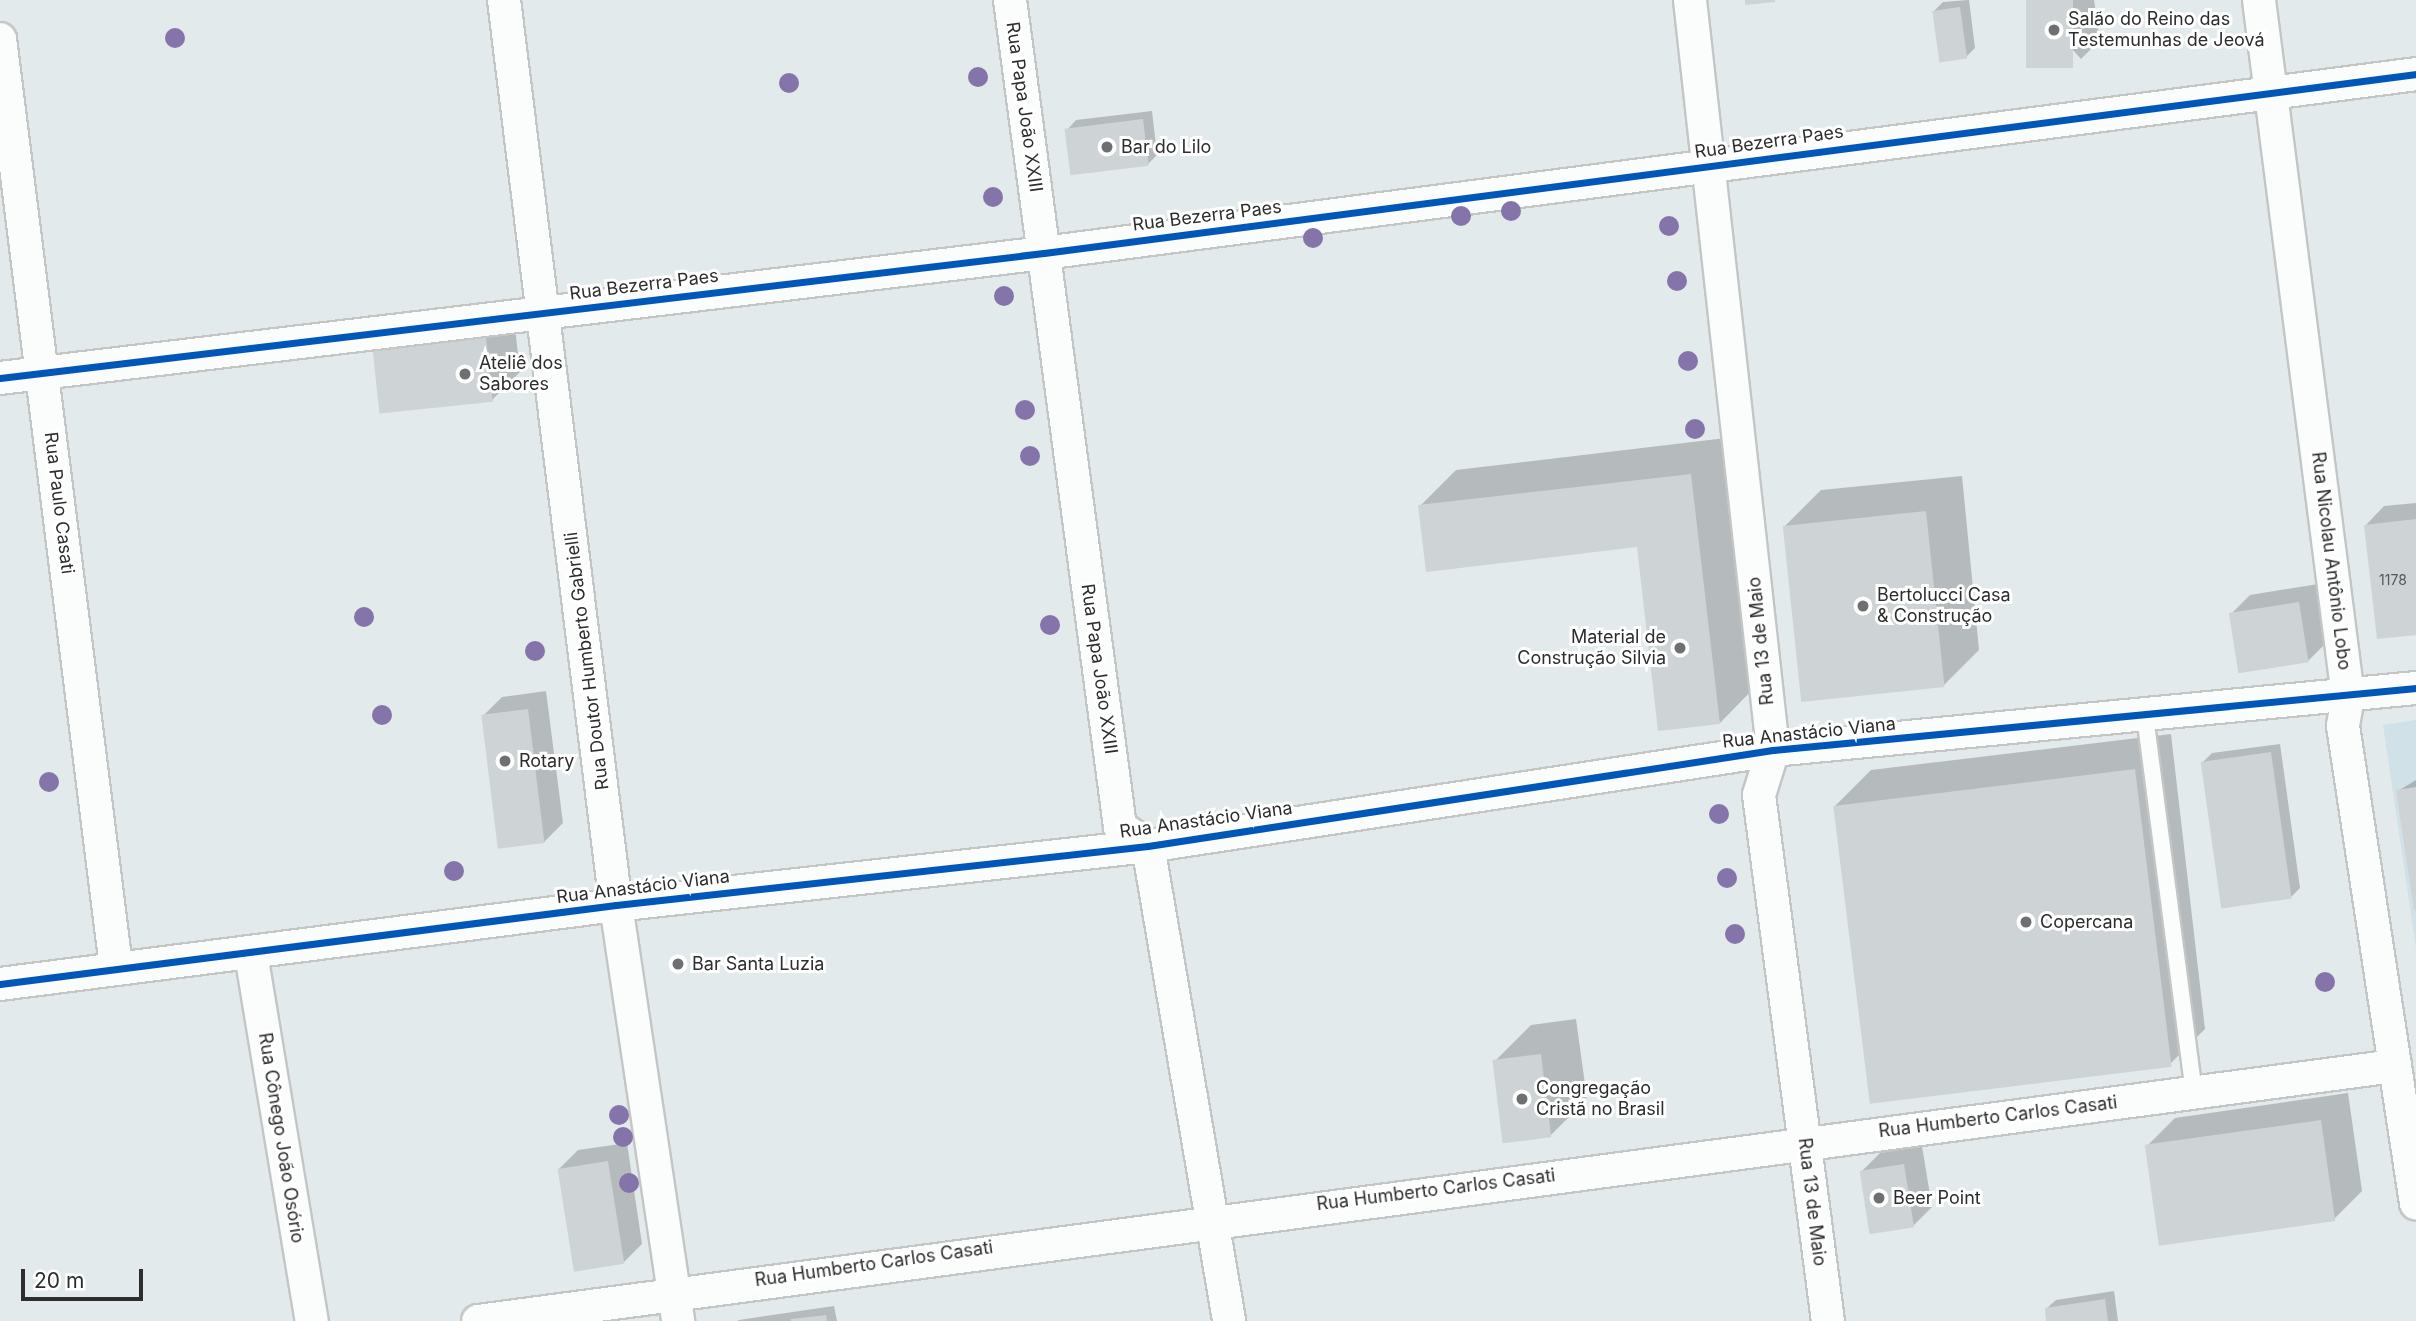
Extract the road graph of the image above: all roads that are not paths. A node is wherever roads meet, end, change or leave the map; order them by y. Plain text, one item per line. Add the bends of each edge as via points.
1 (504, 0) edge
2 (1010, 0) edge
3 (1689, 0) edge
4 (2259, 0) edge
5 (0, 39) edge
6 (2416, 74) edge
7 (2270, 92) junction
8 (1708, 166) junction
9 (1044, 253) junction
10 (545, 313) junction
11 (43, 373) junction
12 (0, 378) edge
13 (2416, 688) edge
14 (2348, 697) junction
15 (2145, 716) junction
16 (1773, 750) junction
17 (1148, 846) junction
18 (616, 905) junction
19 (251, 954) junction
20 (116, 967) junction
21 (0, 984) edge
22 (2395, 1066) junction
23 (2194, 1092) junction
24 (1804, 1142) junction
25 (2416, 1203) edge
26 (1213, 1219) junction
27 (676, 1306) edge
28 (312, 1321) edge
29 (478, 1321) edge
30 (1229, 1321) edge
31 (1828, 1321) edge

1 - 10 street, Rua Doutor Humberto Gabrielli
2 - 9 street, Rua Papa João XXIII
3 - 8 street, Rua 13 de Maio
4 - 7 street, Rua Nicolau Antônio Lobo
5 - 11 street, Rua Paulo Casati
6 - 7 street, Rua Bezerra Paes
7 - 8 street, Rua Bezerra Paes
7 - 14 street, Rua Nicolau Antônio Lobo
8 - 9 street, Rua Bezerra Paes
8 - 16 street, Rua 13 de Maio
9 - 10 street, Rua Bezerra Paes
9 - 17 street, Rua Papa João XXIII via 1120,827
10 - 11 street, Rua Bezerra Paes
10 - 18 street, Rua Doutor Humberto Gabrielli
11 - 12 street, Rua Bezerra Paes
11 - 20 street, Rua Paulo Casati
13 - 14 street, Rua Anastácio Viana
14 - 15 street, Rua Anastácio Viana
14 - 22 street, Rua Nicolau Antônio Lobo via 2343,726
15 - 16 street, Rua Anastácio Viana
15 - 23 lane
16 - 17 street, Rua Anastácio Viana
16 - 24 street, Rua 13 de Maio via 1759,795
17 - 18 street, Rua Anastácio Viana
17 - 26 street
18 - 19 street, Rua Anastácio Viana
18 - 27 street, Rua Doutor Humberto Gabrielli
19 - 20 street, Rua Anastácio Viana
19 - 28 street, Rua Cônego João Osório
20 - 21 street, Rua Anastácio Viana
22 - 23 street, Rua Humberto Carlos Casati
22 - 25 street, Rua Nicolau Antônio Lobo
23 - 24 street, Rua Humberto Carlos Casati
24 - 26 street, Rua Humberto Carlos Casati
24 - 31 street, Rua 13 de Maio
26 - 27 street, Rua Humberto Carlos Casati
26 - 30 street
27 - 29 street, Rua Humberto Carlos Casati

